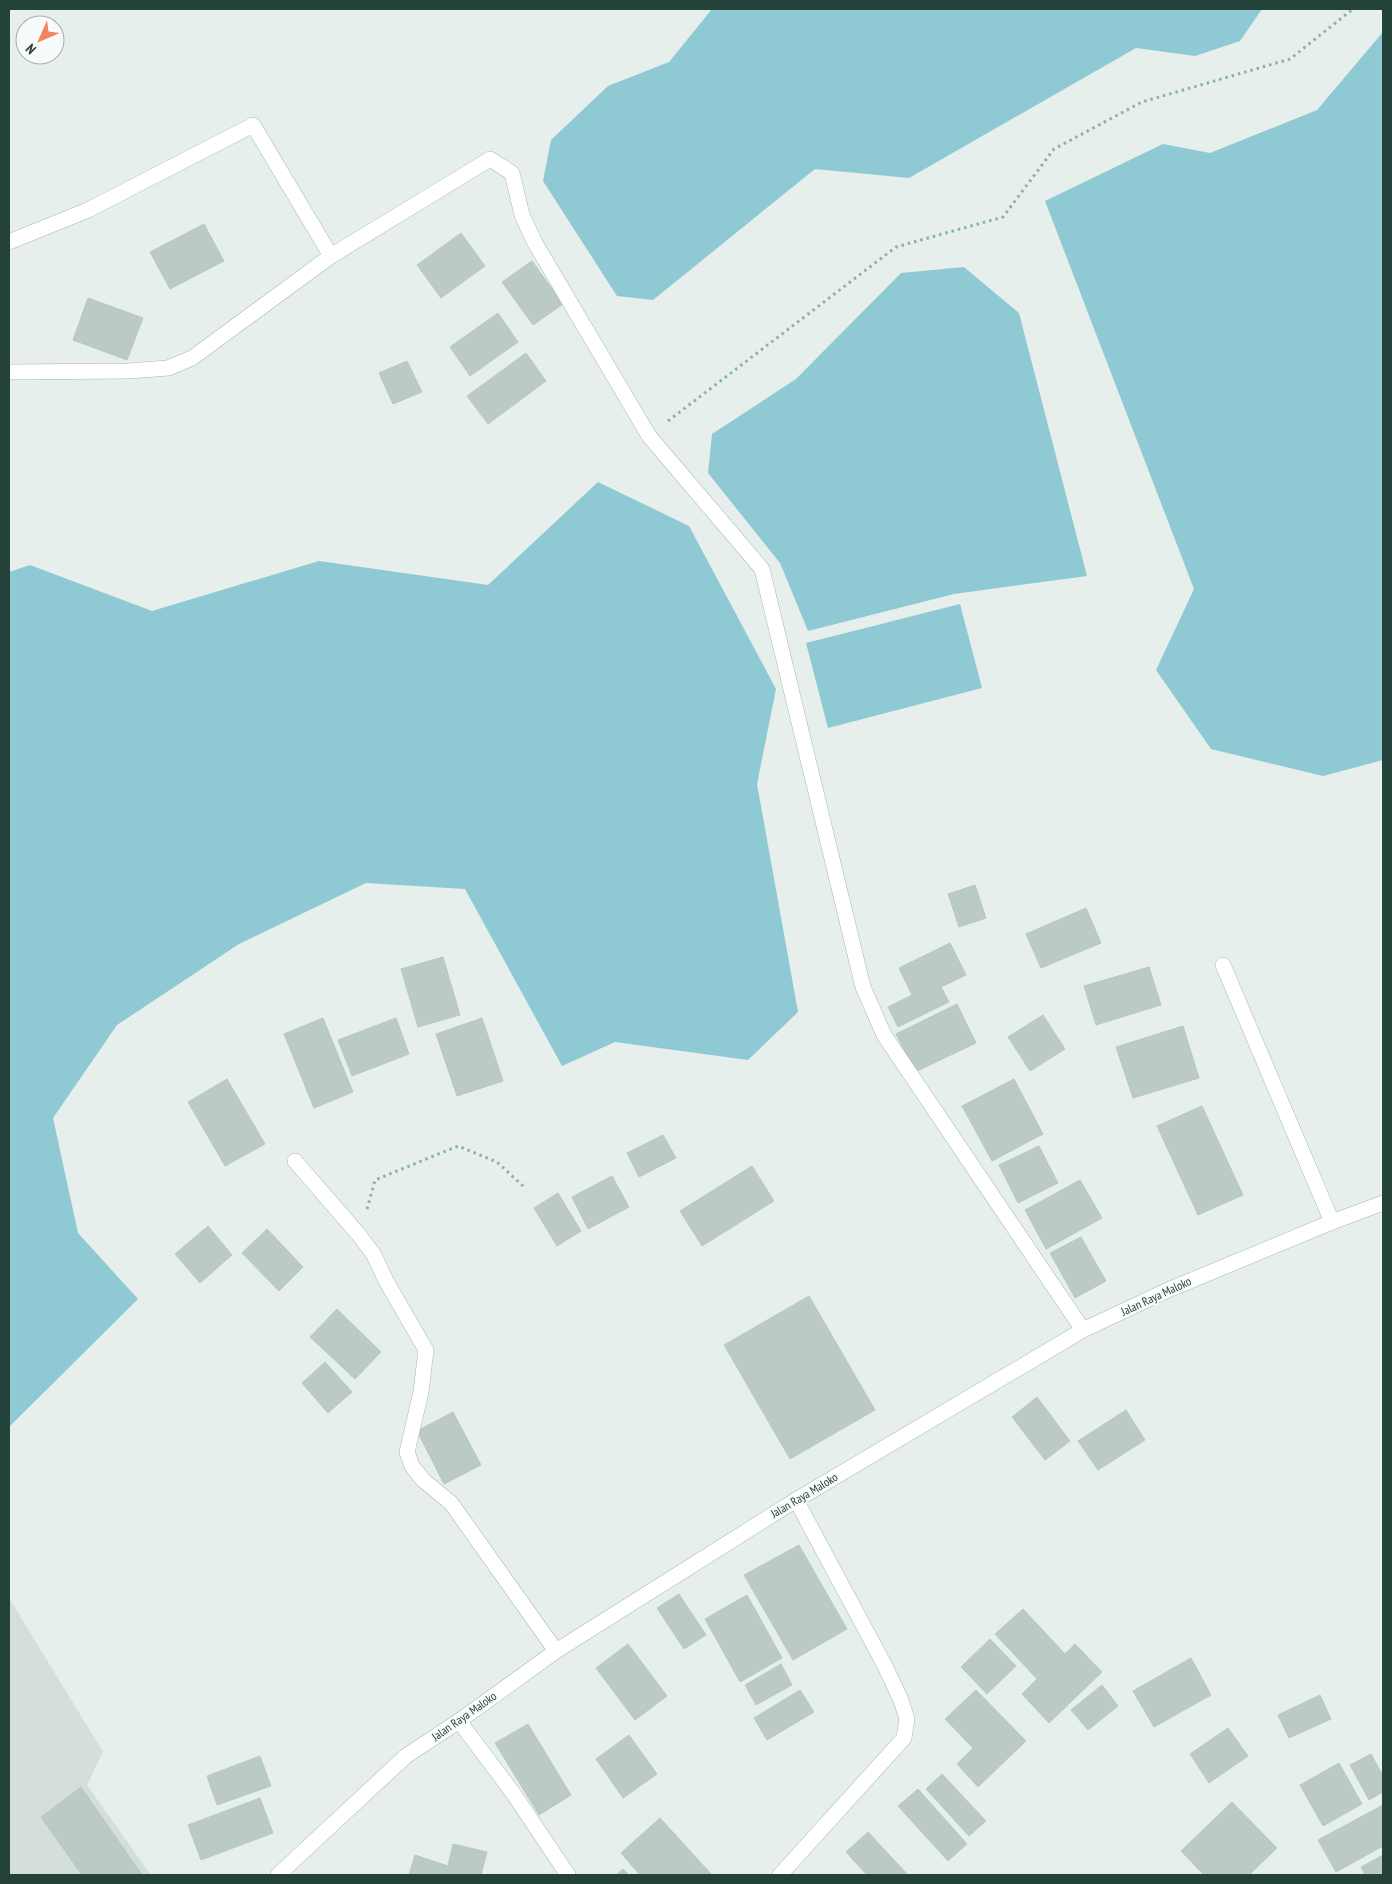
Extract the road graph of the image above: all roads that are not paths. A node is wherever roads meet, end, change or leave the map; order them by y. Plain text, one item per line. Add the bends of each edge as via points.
1 (9, 242) edge
2 (331, 256) junction
3 (9, 372) edge
4 (1223, 965) dead end
5 (295, 1161) dead end
6 (1383, 1203) edge
7 (1332, 1222) junction
8 (1083, 1330) junction
9 (796, 1500) junction
10 (556, 1651) junction
11 (458, 1721) junction
12 (278, 1875) edge
13 (568, 1875) edge
14 (780, 1875) edge

1 - 2 street via 88,210 253,126
2 - 3 street via 192,358 168,368
2 - 8 street via 490,159 512,173 522,215 535,243 649,436 762,569 863,988 884,1035
4 - 7 street
5 - 10 street via 374,1255 426,1350 421,1392 406,1452 412,1466 423,1480 451,1503
6 - 7 street, Jalan Raya Maloko
7 - 8 street, Jalan Raya Maloko via 1168,1290
8 - 9 street, Jalan Raya Maloko
9 - 10 street, Jalan Raya Maloko
9 - 14 street via 884,1664 906,1719 904,1738
10 - 11 street, Jalan Raya Maloko
11 - 12 street, Jalan Raya Maloko via 406,1756
11 - 13 street via 513,1793

